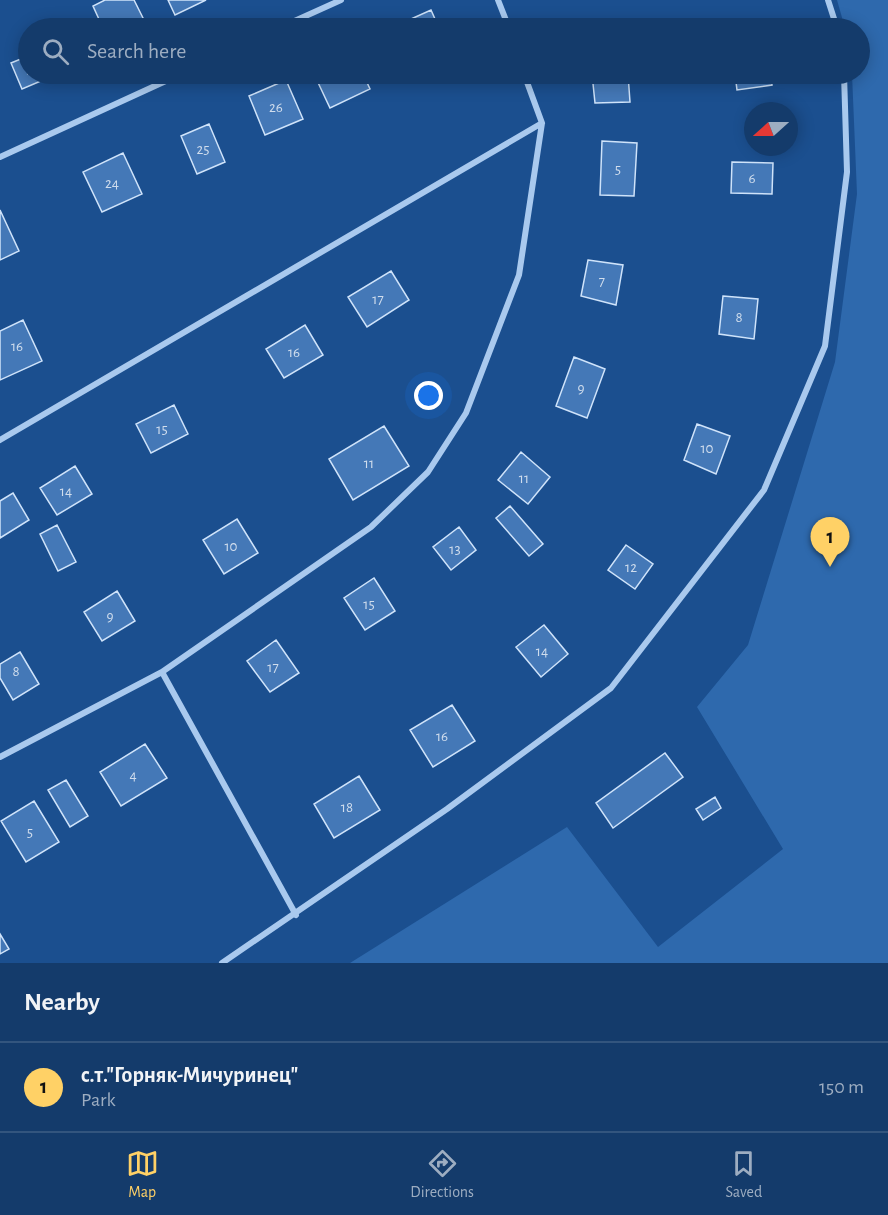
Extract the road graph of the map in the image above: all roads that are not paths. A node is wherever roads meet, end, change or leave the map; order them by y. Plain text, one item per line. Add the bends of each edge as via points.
1 (341, 0) edge
2 (498, 0) edge
3 (828, 0) edge
4 (301, 18) edge
5 (504, 18) edge
6 (834, 18) edge
7 (159, 84) edge
8 (528, 84) edge
9 (844, 84) edge
10 (542, 123) junction
11 (0, 157) edge
12 (0, 440) edge
13 (162, 672) junction
14 (0, 758) edge
15 (296, 915) junction
16 (222, 963) edge

1 - 4 street
2 - 5 street
3 - 6 street
7 - 11 street
8 - 10 street
9 - 15 street via 847,172 825,346 764,490 611,688
10 - 12 street
10 - 13 street via 519,275 466,414 428,472 371,527
13 - 14 street
13 - 15 street
15 - 16 street

